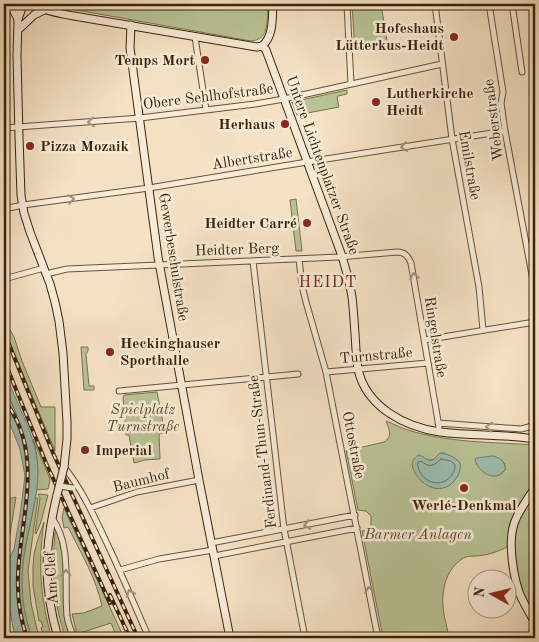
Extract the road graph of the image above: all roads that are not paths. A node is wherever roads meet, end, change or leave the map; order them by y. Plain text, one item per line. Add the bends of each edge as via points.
1 (10, 4) edge
2 (21, 4) edge
3 (34, 4) edge
4 (273, 4) edge
5 (347, 4) edge
6 (435, 4) edge
7 (489, 4) edge
8 (512, 4) edge
9 (46, 6) edge
10 (18, 18) junction
11 (131, 25) junction
12 (18, 30) junction
13 (195, 36) junction
14 (262, 46) junction
15 (442, 64) junction
16 (522, 72) dead end
17 (352, 84) junction
18 (284, 99) junction
19 (206, 110) junction
20 (140, 118) junction
21 (18, 127) junction
22 (4, 128) edge
23 (504, 132) junction
24 (452, 140) junction
25 (307, 162) junction
26 (149, 188) junction
27 (23, 205) junction
28 (4, 209) edge
29 (400, 252) joint
30 (342, 256) junction
31 (299, 259) junction
32 (253, 261) junction
33 (159, 264) junction
34 (45, 271) junction
35 (4, 278) edge
36 (535, 291) edge
37 (535, 322) edge
38 (483, 330) junction
39 (424, 340) junction
40 (428, 363) junction
41 (358, 369) junction
42 (326, 372) junction
43 (298, 374) dead end
44 (266, 377) junction
45 (181, 384) junction
46 (119, 391) dead end
47 (535, 422) edge
48 (438, 423) junction
49 (438, 432) junction
50 (535, 439) edge
51 (64, 468) junction
52 (198, 480) junction
53 (59, 486) junction
54 (535, 487) edge
55 (83, 495) junction
56 (90, 508) junction
57 (355, 515) junction
58 (52, 517) junction
59 (357, 528) junction
60 (284, 529) junction
61 (286, 542) junction
62 (213, 550) junction
63 (120, 570) junction
64 (535, 623) edge
65 (4, 629) edge
66 (6, 638) edge
67 (58, 638) edge
68 (74, 638) edge
69 (149, 638) edge
70 (230, 638) edge
71 (305, 638) edge
72 (378, 638) edge

1 - 10 main road
2 - 10 main road, Am Clef
3 - 9 main road
4 - 14 main road via 271,33
5 - 17 street
6 - 15 street, Emilstraße
7 - 23 street, Weberstraße via 503,92
8 - 16 street
9 - 11 main road via 55,13
9 - 12 main road
10 - 12 main road, Am Clef
11 - 13 main road
11 - 20 main road, Gewerbeschulstraße via 130,48
12 - 21 main road, Am Clef
13 - 14 main road
13 - 19 street
14 - 18 main road, Untere Lichtenplatzer Straße
15 - 17 street, Obere Sehlhofstraße
15 - 24 street, Emilstraße
17 - 18 street, Obere Sehlhofstraße
18 - 19 street, Obere Sehlhofstraße
18 - 25 main road, Untere Lichtenplatzer Straße
19 - 20 street, Obere Sehlhofstraße
20 -> 21 street, Obere Sehlhofstraße
20 - 26 main road, Gewerbeschulstraße
21 - 22 street, Obere Sehlhofstraße
21 - 27 main road, Am Clef
23 - 24 street, Albertstraße
23 - 36 street, Weberstraße
24 -> 25 street, Albertstraße
24 - 38 street, Emilstraße via 480,287
25 - 26 street, Albertstraße
25 - 30 main road, Untere Lichtenplatzer Straße
27 -> 26 street, Albertstraße
26 - 33 main road, Gewerbeschulstraße
27 - 28 street, Albertstraße
27 - 34 main road, Am Clef
29 - 30 street, Heidter Berg
39 -> 29 street, Ringelstraße via 411,263 407,255
30 - 31 street, Heidter Berg
30 - 41 main road, Untere Lichtenplatzer Straße via 351,291
31 - 32 street, Heidter Berg
31 - 42 street, Ottostraße via 302,286
32 - 33 street, Heidter Berg
32 - 44 street, Ferdinand-Thun-Straße
33 - 34 street, Heidter Berg
33 - 45 main road, Gewerbeschulstraße
34 - 35 street, Heidter Berg
34 - 51 main road, Am Clef via 55,302 62,345 67,431
37 - 38 street
38 - 39 street
39 - 40 street, Ringelstraße
40 - 41 street, Turnstraße
40 - 48 street, Ringelstraße
41 - 42 street, Turnstraße
41 - 49 main road, Untere Lichtenplatzer Straße via 374,402 407,422
42 - 57 street, Ottostraße
43 - 44 street
44 - 45 street
44 - 60 street, Ferdinand-Thun-Straße
45 - 46 street
45 - 52 main road, Gewerbeschulstraße
47 -> 48 street via 521,429
48 - 49 street, Ringelstraße
49 - 50 main road, Untere Lichtenplatzer Straße
51 - 53 main road, Am Clef, bridge
51 - 55 street
52 - 56 street, Baumhof via 137,492
52 - 62 main road, Gewerbeschulstraße
53 - 55 street, bridge via 73,488
53 - 58 main road, Am Clef, bridge
54 - 64 main road via 517,517 512,542 519,592
55 - 56 street
56 - 63 street
57 - 59 street, Ottostraße
57 -> 60 street
58 - 67 main road, Am Clef via 46,570
68 -> 58 street, Am Clef via 68,616 65,554 59,529
59 - 61 street
72 -> 59 street, Ottostraße
60 - 61 street, Ferdinand-Thun-Straße
60 - 62 street
61 - 62 street
61 - 71 street, Ferdinand-Thun-Straße
62 - 63 street via 159,559
62 - 70 main road, Gewerbeschulstraße
69 -> 63 street
65 - 66 main road

